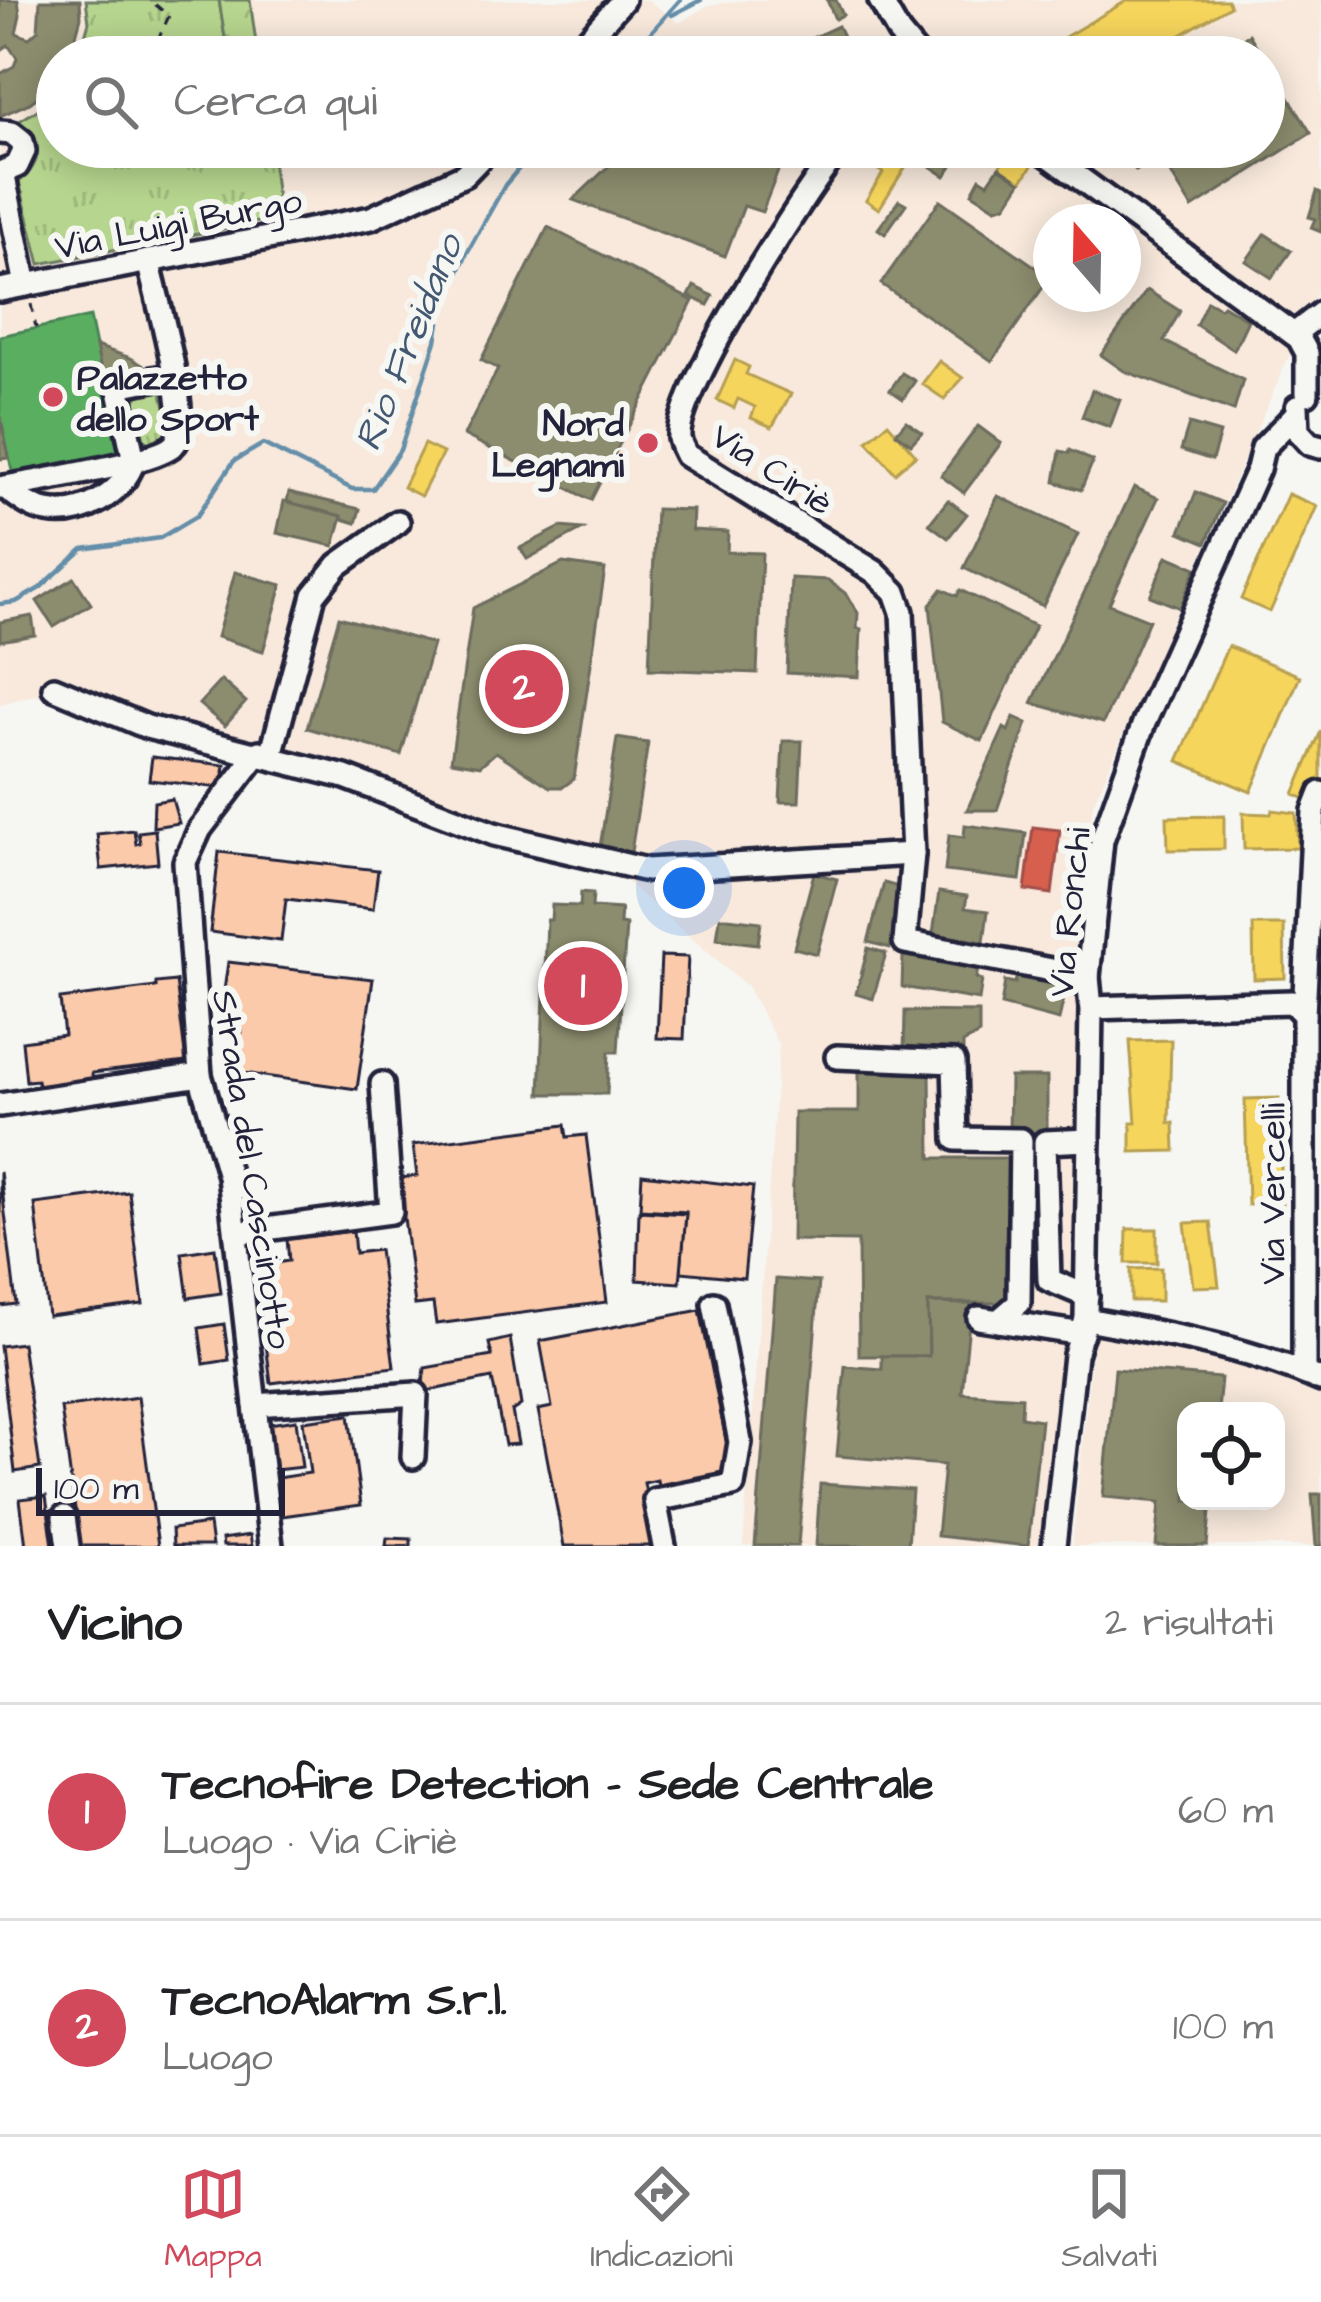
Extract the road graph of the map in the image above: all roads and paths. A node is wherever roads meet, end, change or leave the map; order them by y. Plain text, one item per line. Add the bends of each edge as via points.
1 (151, 0) edge
2 (623, 0) edge
3 (880, 0) edge
4 (160, 36) edge
5 (591, 36) edge
6 (905, 36) edge
7 (0, 132) edge
8 (471, 168) edge
9 (826, 168) edge
10 (1063, 168) edge
11 (2, 172) edge
12 (148, 261) junction
13 (26, 285) junction
14 (0, 290) edge
15 (1321, 313) edge
16 (36, 328) dead end
17 (1311, 365) edge
18 (173, 375) junction
19 (1295, 416) junction
20 (1312, 443) edge
21 (134, 461) junction
22 (1258, 469) junction
23 (2, 487) edge
24 (398, 522) dead end
25 (53, 688) dead end
26 (265, 754) junction
27 (1321, 793) edge
28 (914, 854) junction
29 (1088, 977) junction
30 (1091, 1008) junction
31 (1304, 1015) junction
32 (837, 1057) dead end
33 (200, 1076) junction
34 (382, 1084) dead end
35 (0, 1105) edge
36 (1089, 1140) junction
37 (236, 1233) junction
38 (714, 1304) dead end
39 (1085, 1317) junction
40 (1313, 1377) edge
41 (255, 1406) junction
42 (413, 1457) dead end
43 (64, 1517) dead end
44 (68, 1546) edge
45 (271, 1546) edge
46 (664, 1546) edge
47 (1054, 1546) edge

1 - 4 path via 169,16
2 - 5 street
3 - 6 street
7 - 11 street via 12,133 24,151 17,166
8 - 12 street, Via Luigi Burgo via 371,218
9 - 28 street, Via Ciriè via 778,233 693,390 679,436 686,455 895,592
10 - 17 street
11 - 13 street
12 - 13 street, Via Luigi Burgo
12 - 18 street
13 - 14 street, Via Luigi Burgo
13 - 16 path
15 - 17 street
17 - 19 street, Via Ronchi
18 - 21 street via 182,414 176,444
18 - 21 street via 118,386
19 - 20 street
19 - 22 street, Via Ronchi via 1263,448
20 - 22 street via 1278,450
21 - 23 street
21 - 23 street via 120,486 75,510 50,512
22 - 29 street, Via Ronchi via 1153,703 1102,840
24 - 26 street via 338,565 314,595
25 - 26 street via 147,727
26 - 28 street via 494,834 647,870
26 - 33 street, Strada del Cascinotto via 200,830 185,862
27 - 31 street, Via Vercelli
28 - 29 street, Via Ciriè via 905,942
29 - 30 street, Via Ronchi
30 - 31 street via 1292,1002
30 - 36 street, Via Ronchi
31 - 40 street, Via Vercelli
32 - 39 street via 954,1062 956,1139 1022,1139 1019,1303 989,1320
33 - 35 street
33 - 37 street, Strada del Cascinotto
34 - 37 street via 391,1212
36 - 39 street, Via Ronchi
36 - 39 street via 1046,1142 1048,1280
37 - 41 street, Strada del Cascinotto
38 - 46 street via 740,1442 733,1485 656,1500
39 - 40 street via 1209,1341
39 - 47 street
41 - 42 street via 416,1394
41 - 45 street, Strada del Cascinotto
43 - 44 street

